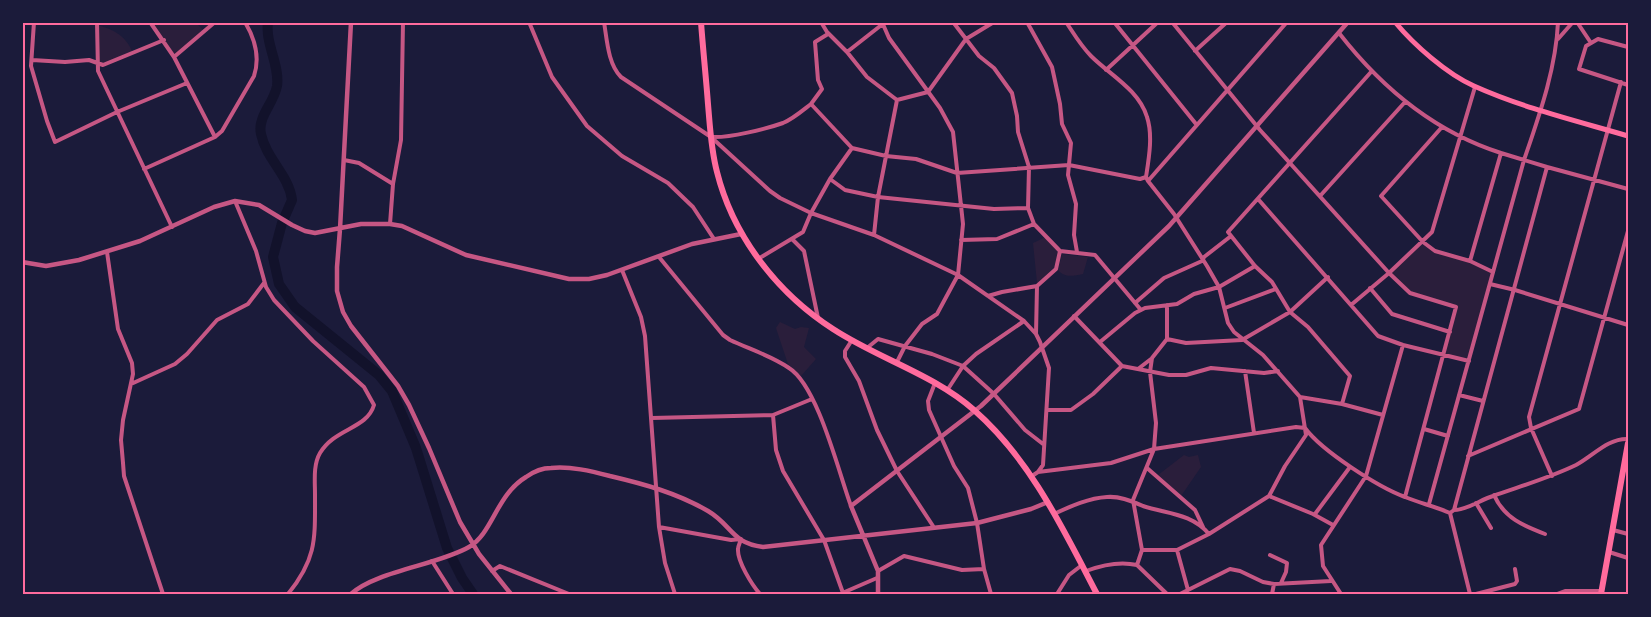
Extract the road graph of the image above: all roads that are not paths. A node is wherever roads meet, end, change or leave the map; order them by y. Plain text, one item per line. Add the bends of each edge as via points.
1 (34, 22) edge
2 (97, 22) edge
3 (150, 22) edge
4 (215, 22) edge
5 (245, 22) edge
6 (351, 22) edge
7 (403, 22) edge
8 (528, 22) edge
9 (604, 22) edge
10 (701, 22) edge
11 (821, 22) edge
12 (953, 22) edge
13 (994, 22) edge
14 (1027, 22) edge
15 (1066, 22) edge
16 (1114, 22) edge
17 (1158, 22) edge
18 (1172, 22) edge
19 (1227, 22) edge
20 (1287, 22) edge
21 (1348, 22) edge
22 (1395, 22) edge
23 (1558, 22) edge
24 (883, 23) edge
25 (1573, 23) edge
26 (1339, 33) junction
27 (828, 34) junction
28 (966, 39) junction
29 (1557, 39) junction
30 (164, 40) junction
31 (1591, 43) junction
32 (1132, 45) junction
33 (1629, 47) edge
34 (1196, 51) junction
35 (847, 52) junction
36 (174, 57) junction
37 (32, 60) junction
38 (98, 64) junction
39 (1106, 70) junction
40 (1371, 72) junction
41 (1621, 82) junction
42 (187, 83) junction
43 (1629, 85) edge
44 (1475, 87) junction
45 (1227, 89) junction
46 (928, 92) junction
47 (897, 100) junction
48 (1405, 102) junction
49 (811, 104) junction
50 (1540, 110) junction
51 (117, 112) junction
52 (1196, 124) junction
53 (1257, 126) junction
54 (1442, 127) junction
55 (1608, 130) junction
56 (1461, 136) junction
57 (1629, 136) edge
58 (215, 137) junction
59 (711, 137) junction
60 (852, 148) junction
61 (1501, 153) junction
62 (886, 156) junction
63 (344, 160) junction
64 (1524, 160) junction
65 (1290, 162) junction
66 (1069, 165) junction
67 (1029, 167) junction
68 (1547, 167) junction
69 (144, 169) junction
70 (957, 173) junction
71 (830, 178) junction
72 (1147, 179) junction
73 (1594, 180) junction
74 (393, 184) junction
75 (1629, 189) edge
76 (1320, 196) junction
77 (878, 197) junction
78 (1258, 199) junction
79 (235, 201) junction
80 (961, 205) junction
81 (1028, 208) junction
82 (811, 213) junction
83 (1177, 218) junction
84 (390, 224) junction
85 (1034, 224) junction
86 (172, 227) junction
87 (340, 229) junction
88 (1629, 231) edge
89 (741, 234) junction
90 (874, 235) junction
91 (1231, 236) junction
92 (714, 239) junction
93 (792, 239) junction
94 (961, 240) junction
95 (1423, 242) junction
96 (1060, 251) junction
97 (107, 252) junction
98 (1077, 252) junction
99 (659, 257) junction
100 (758, 259) junction
101 (1202, 261) junction
102 (1470, 261) junction
103 (22, 262) edge
104 (1255, 266) junction
105 (622, 270) junction
106 (1493, 272) junction
107 (1389, 273) junction
108 (958, 275) junction
109 (1328, 277) junction
110 (1116, 278) junction
111 (264, 283) junction
112 (1490, 284) junction
113 (1037, 286) junction
114 (1219, 287) junction
115 (1370, 288) junction
116 (1276, 289) junction
117 (1515, 290) junction
118 (988, 297) junction
119 (1135, 303) junction
120 (1560, 304) junction
121 (1167, 305) junction
122 (1351, 305) junction
123 (1225, 309) junction
124 (1141, 310) junction
125 (1290, 312) junction
126 (1074, 316) junction
127 (1604, 318) junction
128 (818, 319) junction
129 (1024, 321) junction
130 (1629, 325) edge
131 (1450, 332) junction
132 (1036, 334) junction
133 (1167, 339) junction
134 (852, 340) junction
135 (1242, 340) junction
136 (1100, 342) junction
137 (1403, 345) junction
138 (905, 346) junction
139 (1043, 346) junction
140 (867, 348) junction
141 (1444, 356) junction
142 (1152, 358) junction
143 (1469, 360) junction
144 (897, 363) junction
145 (963, 366) junction
146 (1122, 366) junction
147 (1138, 369) junction
148 (1245, 371) junction
149 (1279, 371) junction
150 (1150, 372) junction
151 (936, 382) junction
152 (130, 385) junction
153 (948, 389) junction
154 (994, 394) junction
155 (1459, 395) junction
156 (1300, 396) junction
157 (812, 399) junction
158 (1483, 402) junction
159 (1342, 405) junction
160 (1047, 410) junction
161 (975, 411) junction
162 (773, 415) junction
163 (1383, 415) junction
164 (652, 418) junction
165 (1305, 428) junction
166 (1531, 428) junction
167 (1424, 429) junction
168 (1254, 433) junction
169 (940, 436) junction
170 (1448, 436) junction
171 (1629, 441) edge
172 (1043, 444) junction
173 (1154, 449) junction
174 (1467, 456) junction
175 (1350, 466) junction
176 (1147, 468) junction
177 (897, 471) junction
178 (1035, 474) junction
179 (1366, 476) junction
180 (1552, 476) junction
181 (1625, 477) edge
182 (656, 487) junction
183 (1494, 495) junction
184 (1269, 496) junction
185 (1405, 497) junction
186 (1133, 500) junction
187 (1048, 502) junction
188 (1476, 503) junction
189 (1429, 504) junction
190 (851, 506) junction
191 (1452, 511) junction
192 (1054, 514) junction
193 (1315, 514) junction
194 (977, 523) junction
195 (1333, 525) junction
196 (933, 526) junction
197 (659, 527) junction
198 (1204, 527) junction
199 (1491, 528) dead end
200 (1613, 530) junction
201 (1209, 534) junction
202 (1545, 534) dead end
203 (1629, 534) edge
204 (864, 535) junction
205 (741, 539) junction
206 (824, 540) junction
207 (473, 544) junction
208 (1142, 550) junction
209 (1177, 550) junction
210 (1609, 552) junction
211 (1270, 555) dead end
212 (1629, 558) edge
213 (432, 561) junction
214 (1137, 565) junction
215 (1084, 568) junction
216 (984, 569) junction
217 (1515, 569) dead end
218 (492, 571) junction
219 (878, 571) junction
220 (877, 578) junction
221 (1331, 581) junction
222 (1281, 583) junction
223 (1274, 584) junction
224 (1188, 590) junction
225 (1601, 593) edge
226 (163, 594) edge
227 (288, 594) edge
228 (351, 594) edge
229 (453, 594) edge
230 (511, 594) edge
231 (569, 594) edge
232 (675, 594) edge
233 (760, 594) edge
234 (841, 594) edge
235 (878, 594) edge
236 (991, 594) edge
237 (1057, 594) edge
238 (1097, 594) edge
239 (1167, 594) edge
240 (1180, 594) edge
241 (1272, 594) edge
242 (1341, 594) edge
243 (1470, 594) edge
244 (1476, 594) edge
245 (1557, 594) edge

1 - 37 street
2 - 38 street
3 - 30 street
4 - 36 street
5 - 58 street via 253,40 256,68 228,121
6 - 63 street
7 - 74 street via 401,140
8 - 92 street via 552,78 587,126 622,156 669,183 693,207
9 - 59 street via 616,72
10 - 59 main road
11 - 27 street
12 - 28 street
13 - 28 street
14 - 66 street via 1052,67 1062,124 1071,143
15 - 39 street
16 - 32 street
17 - 32 street
18 - 34 street
19 - 34 street
20 - 45 street
21 - 26 street
22 - 44 main road via 1430,57
23 - 29 street
24 - 35 street
24 - 46 street
25 - 29 street
25 - 31 street
26 - 40 street
26 - 53 street
27 - 35 street
27 - 49 street via 815,42 822,89
28 - 46 street
28 - 67 street via 1012,93
29 - 50 street
30 - 36 street
30 - 38 street
31 - 33 street via 1598,39
31 - 41 street via 1586,46 1579,69
32 - 39 street
32 - 52 street
34 - 45 street
35 - 47 street via 867,77
36 - 42 street
37 - 38 street via 89,60
37 - 51 street via 33,76 56,142
38 - 51 street
39 - 72 street via 1135,95 1148,119
40 - 48 street
40 - 65 street
41 - 43 street
41 - 55 street
42 - 51 street
42 - 58 street
44 - 50 main road
44 - 56 street
45 - 52 street
45 - 53 street
46 - 47 street
46 - 70 street via 953,132
47 - 62 street
48 - 54 street
48 - 76 street
49 - 59 street via 781,124 734,136
49 - 60 street
50 - 55 main road
50 - 64 street
51 - 69 street
52 - 72 street
53 - 65 street
53 - 83 street
54 - 56 street
54 - 95 street via 1381,196
55 - 57 main road
55 - 73 street
56 - 61 street
56 - 95 street via 1436,226
58 - 69 street
59 - 82 street via 770,192
59 - 89 main road via 720,182
60 - 62 street
60 - 71 street
61 - 64 street
61 - 102 street
62 - 70 street via 916,159
62 - 77 street
63 - 74 street via 359,163
63 - 87 street
64 - 68 street
64 - 106 street
65 - 76 street
65 - 78 street
66 - 67 street
66 - 72 street
66 - 98 street via 1076,204
67 - 70 street
67 - 81 street
68 - 73 street
68 - 117 street
69 - 86 street
70 - 80 street
71 - 77 street via 844,190
71 - 82 street
72 - 83 street
73 - 75 street
73 - 120 street
74 - 84 street
76 - 107 street
77 - 80 street
77 - 90 street
78 - 91 street via 1228,232
78 - 109 street
79 - 86 street
79 - 87 street via 259,205 305,231
79 - 111 street via 256,251
80 - 81 street
80 - 94 street
81 - 85 street
82 - 90 street
82 - 93 street via 803,232
83 - 101 street
83 - 110 street
84 - 87 street
84 - 105 street via 466,255 569,279 589,279
85 - 94 street via 997,239
85 - 96 street
86 - 97 street
87 - 207 street via 337,291 343,312 409,405 453,511
88 - 127 street
89 - 92 street
89 - 100 main road
90 - 108 street
91 - 101 street
91 - 104 street
92 - 99 street
93 - 100 street
93 - 128 street via 804,251
94 - 108 street
95 - 102 street via 1435,252
95 - 107 street
96 - 98 street
96 - 113 street via 1056,269
97 - 103 street via 54,265
97 - 152 street via 118,329 132,363
98 - 110 street via 1095,255
99 - 105 street
99 - 157 street via 723,335 791,368
100 - 128 main road
101 - 114 street
101 - 119 street via 1164,278
102 - 106 street
104 - 114 street
104 - 116 street
105 - 164 street via 641,317
106 - 112 street
107 - 115 street
107 - 131 street via 1410,293 1456,307
108 - 118 street
108 - 138 street via 938,314 922,324
109 - 122 street
109 - 125 street
110 - 119 street
110 - 126 street
111 - 152 street via 248,304 217,320 175,364
111 - 227 street via 274,300 313,341 364,387 374,405 369,416 337,434 321,452 314,476 315,537 311,558
112 - 117 street
112 - 143 street
113 - 118 street
113 - 132 street
114 - 121 street
114 - 123 street
115 - 122 street
115 - 131 street via 1392,314
116 - 123 street
116 - 125 street
117 - 120 street
117 - 158 street
118 - 129 street
119 - 124 street
120 - 127 street
120 - 166 street via 1529,417
121 - 124 street
121 - 133 street
122 - 137 street via 1378,336
123 - 135 street via 1228,323
124 - 136 street
125 - 135 street
125 - 159 street via 1350,376
126 - 136 street
126 - 139 street
127 - 130 street
127 - 166 street via 1579,409
128 - 134 main road
129 - 132 street
129 - 145 street
131 - 141 street
132 - 139 street
133 - 135 street via 1186,343
133 - 142 street
134 - 140 main road
134 - 177 street via 845,357
135 - 149 street
136 - 146 street
137 - 141 street
137 - 163 street
138 - 140 street via 878,339
138 - 144 street
138 - 145 street
139 - 154 street
139 - 160 street via 1049,368
140 - 144 main road
141 - 143 street
141 - 167 street
142 - 147 street
142 - 150 street
143 - 155 street
144 - 151 main road
145 - 153 street
145 - 154 street
146 - 147 street
146 - 160 street via 1071,410
147 - 150 street
148 - 149 street
148 - 150 street via 1211,368 1186,375
148 - 168 street
149 - 156 street
150 - 173 street via 1156,423
151 - 153 main road
151 - 169 street via 928,401
152 - 226 street via 121,440 123,470
153 - 161 main road
154 - 161 street
154 - 172 street via 1024,430
155 - 158 street
155 - 170 street
156 - 159 street
156 - 165 street
157 - 162 street
157 - 190 street
158 - 174 street
159 - 163 street
160 - 172 street
161 - 169 street
161 - 178 main road
162 - 164 street
162 - 206 street via 776,450 783,471
163 - 179 street
164 - 182 street
165 - 168 street
165 - 175 street
165 - 184 street via 1306,435
166 - 174 street
166 - 180 street
167 - 170 street
167 - 185 street
168 - 173 street
169 - 177 street
169 - 194 street via 968,488
170 - 189 street
171 - 180 street via 1614,440
171 - 181 main road
172 - 178 street via 1043,465
173 - 176 street
173 - 178 street via 1111,463
174 - 191 street
175 - 179 street
175 - 193 street
176 - 186 street
176 - 198 street via 1195,510
177 - 190 street
177 - 196 street
178 - 187 main road
179 - 185 street
179 - 195 street
180 - 183 street
181 - 200 main road
182 - 197 street
182 - 205 street via 710,511
182 - 207 street via 593,472 548,468 517,483
183 - 188 street
183 - 202 street via 1520,525
184 - 193 street
184 - 201 street
185 - 189 street
186 - 192 street via 1090,500
186 - 198 street via 1188,517
186 - 208 street
187 - 192 main road
187 - 194 street
188 - 191 street
188 - 199 street
189 - 191 street
190 - 204 street
191 - 243 street
192 - 215 main road
193 - 195 street
194 - 196 street
194 - 216 street
195 - 221 street via 1321,545 1323,566
196 - 204 street
197 - 205 street
197 - 232 street
198 - 201 street
200 - 203 street
200 - 210 main road
201 - 209 street
204 - 206 street
204 - 219 street
205 - 206 street via 750,546 764,547
205 - 233 street via 740,556
206 - 234 street
207 - 213 street
207 - 218 street
208 - 209 street
208 - 214 street
209 - 224 street
210 - 212 street
210 - 225 main road
211 - 222 street via 1287,563
213 - 228 street via 362,586
213 - 229 street
214 - 215 street
214 - 239 street
215 - 237 street via 1069,575
215 - 238 main road
216 - 219 street via 962,570 904,556
216 - 236 street
217 - 244 street via 1515,584
218 - 230 street
218 - 231 street via 500,566
219 - 220 street
220 - 234 street
220 - 235 street
221 - 222 street
221 - 242 street
222 - 223 street
223 - 224 street via 1230,569
223 - 241 street
224 - 240 street
225 - 245 street

